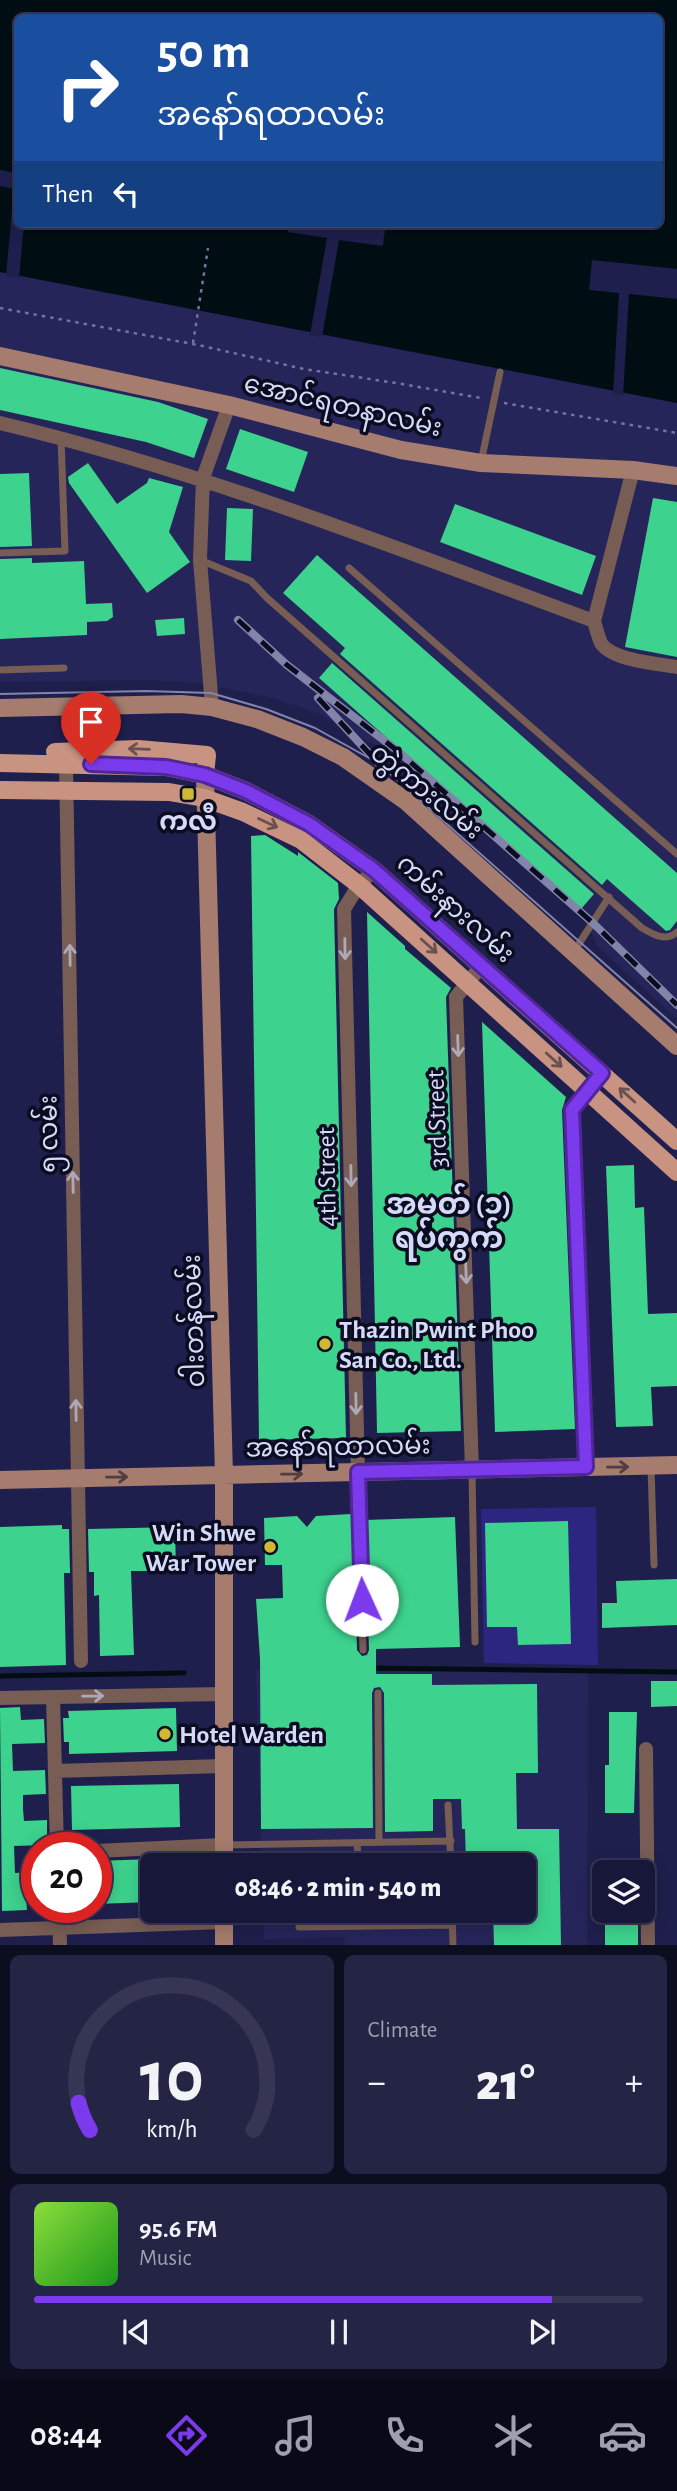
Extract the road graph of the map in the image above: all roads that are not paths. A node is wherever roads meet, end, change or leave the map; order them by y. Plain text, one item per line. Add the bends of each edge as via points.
1 (0, 356) edge
2 (500, 372) dead end
3 (229, 405) junction
4 (0, 422) edge
5 (61, 437) junction
6 (481, 463) junction
7 (632, 470) junction
8 (677, 476) edge
9 (203, 478) junction
10 (0, 554) edge
11 (200, 560) junction
12 (349, 568) dead end
13 (594, 621) junction
14 (677, 667) edge
15 (64, 668) dead end
16 (0, 670) edge
17 (212, 707) junction
18 (0, 708) edge
19 (0, 752) edge
20 (0, 763) edge
21 (66, 763) junction
22 (205, 775) junction
23 (0, 790) edge
24 (67, 790) junction
25 (204, 798) junction
26 (677, 854) edge
27 (374, 870) junction
28 (359, 885) junction
29 (609, 897) junction
30 (677, 932) edge
31 (573, 954) junction
32 (482, 965) junction
33 (467, 981) junction
34 (677, 1046) edge
35 (602, 1073) junction
36 (586, 1089) junction
37 (677, 1141) edge
38 (677, 1172) edge
39 (677, 1465) edge
40 (651, 1466) junction
41 (586, 1467) junction
42 (472, 1470) junction
43 (358, 1472) junction
44 (224, 1475) junction
45 (78, 1478) junction
46 (0, 1480) edge
47 (654, 1564) dead end
48 (475, 1642) dead end
49 (363, 1650) dead end
50 (81, 1661) dead end
51 (377, 1693) dead end
52 (222, 1694) junction
53 (53, 1697) junction
54 (0, 1698) edge
55 (646, 1749) dead end
56 (223, 1766) junction
57 (55, 1772) junction
58 (448, 1805) dead end
59 (57, 1832) edge
60 (451, 1841) junction
61 (379, 1842) junction
62 (357, 1844) junction
63 (223, 1845) junction
64 (112, 1850) edge
65 (223, 1853) edge
66 (358, 1853) edge
67 (451, 1853) edge
68 (60, 1923) edge
69 (140, 1923) edge
70 (224, 1923) edge
71 (362, 1923) edge
72 (452, 1925) joint
73 (362, 1926) junction
74 (299, 1927) dead end
75 (60, 1928) junction
76 (0, 1930) edge
77 (60, 1945) edge
78 (224, 1945) edge
79 (453, 1945) edge
80 (648, 1945) edge

1 - 3 main road, အောင်ရတနာလမ်း
2 - 6 lane
3 - 6 main road, အောင်ရတနာလမ်း via 401,450
3 - 9 street
4 - 5 street
5 - 9 street
5 - 10 lane via 65,551
6 - 7 main road, အောင်ရတနာလမ်း
7 - 8 main road, အောင်ရတနာလမ်း
7 - 13 street
9 - 11 street
9 - 13 street
11 - 17 street
11 - 29 lane via 251,580
12 - 26 lane
13 - 14 street via 608,650
15 - 16 lane
17 - 18 main road, တွဲကားလမ်း
17 - 31 main road, တွဲကားလမ်း via 280,728 343,757 406,801
22 -> 19 main road via 206,755 138,748
20 - 21 main road, ကမ်းနားလမ်း
21 - 22 main road, ကမ်းနားလမ်း via 166,767
21 - 24 street, ၅ လမ်း
22 - 25 main road, ဝါးတန်လမ်း
22 - 27 main road, ကမ်းနားလမ်း via 309,824
23 - 24 main road, ကမ်းနားလမ်း
24 - 25 main road, ကမ်းနားလမ်း via 169,792
45 -> 24 street, ၅ လမ်း
25 -> 28 main road, ကမ်းနားလမ်း via 243,811 301,840
25 - 44 main road, ဝါးတန်လမ်း
27 - 28 street, 4th Street
27 - 32 main road, ကမ်းနားလမ်း
28 -> 33 main road, ကမ်းနားလမ်း
28 -> 43 street, 4th Street via 344,909
29 - 30 lane via 656,936
29 - 31 lane
31 - 34 main road, တွဲကားလမ်း
32 - 33 street
32 - 35 main road, ကမ်းနားလမ်း
33 -> 36 main road, ကမ်းနားလမ်း
33 -> 42 street, 3rd Street via 456,997
35 - 36 street
37 -> 35 main road, ကမ်းနားလမ်း
36 - 38 main road, ကမ်းနားလမ်း
36 - 41 street via 572,1110
39 - 40 main road, အနော်ရထာလမ်း
41 -> 40 main road, အနော်ရထာလမ်း
40 - 47 lane
41 - 42 main road, အနော်ရထာလမ်း
42 - 43 main road, အနော်ရထာလမ်း
42 - 48 lane
44 -> 43 main road, အနော်ရထာလမ်း
43 - 49 lane
45 -> 44 main road, အနော်ရထာလမ်း
44 - 52 main road, ဝါးတန်လမ်း
45 - 46 main road, အနော်ရထာလမ်း
45 - 50 street, ၅ လမ်း
51 - 61 lane
53 -> 52 street
52 - 56 main road, ဝါးတန်လမ်း
53 - 54 street
53 - 57 street
55 - 80 street
56 - 57 street
56 - 63 main road, ဝါးတန်လမ်း
57 - 59 street
58 - 60 lane
60 - 61 lane
60 - 67 lane
61 - 62 lane
62 - 63 lane
62 - 66 lane
63 - 64 street
63 - 65 main road, ဝါးတန်လမ်း
68 - 75 street
69 - 75 street
70 - 78 main road
71 - 73 lane
72 - 73 lane
72 - 79 lane
73 - 74 lane
75 - 76 street
75 - 77 street

